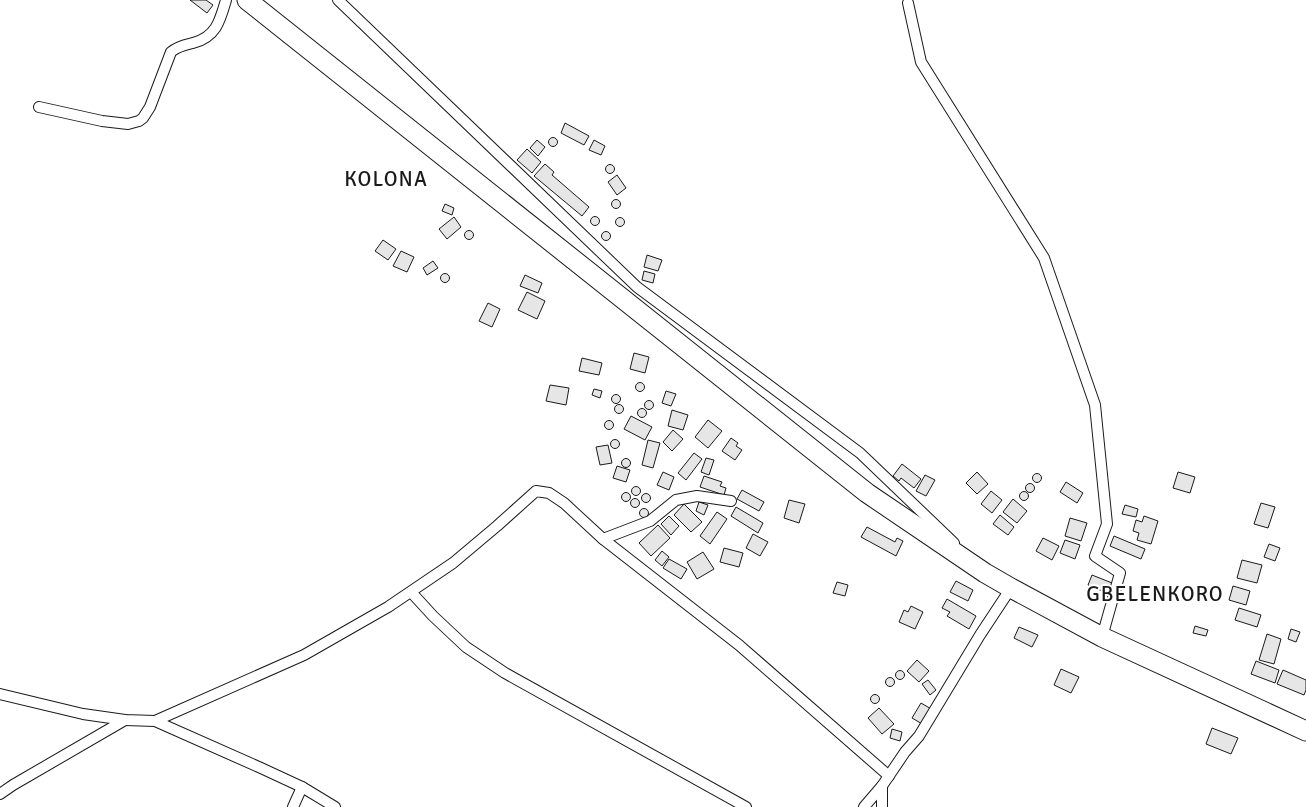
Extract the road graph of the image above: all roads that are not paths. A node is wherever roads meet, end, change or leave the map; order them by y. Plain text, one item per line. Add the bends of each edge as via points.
1 (226, 0) edge
2 (247, 0) edge
3 (338, 0) edge
4 (908, 3) dead end
5 (39, 107) dead end
6 (731, 501) dead end
7 (602, 539) junction
8 (985, 573) junction
9 (1011, 588) junction
10 (411, 592) junction
11 (1102, 637) junction
12 (0, 694) edge
13 (125, 720) junction
14 (155, 722) junction
15 (1306, 731) edge
16 (888, 776) junction
17 (882, 786) junction
18 (302, 787) junction
19 (0, 794) edge
20 (292, 807) edge
21 (334, 807) edge
22 (746, 807) edge
23 (864, 807) edge
24 (882, 807) edge

1 - 5 street via 216,28 207,38 171,52 150,107 139,121 128,124 102,121
2 - 8 highway via 867,493
3 - 8 street via 637,286 860,453
4 - 11 street via 921,62 1044,258 1095,405 1107,524 1095,556 1120,573
6 - 7 street via 697,496 676,500 650,521
7 - 10 street via 564,503 550,493 536,491 453,563
7 - 16 street via 738,645
8 - 9 highway
9 - 11 highway
9 - 16 street via 919,736
10 - 14 street via 304,655
10 - 22 street via 466,647 505,673
11 - 15 highway
12 - 13 street via 83,714
13 - 14 street
13 - 19 street
14 - 18 street
16 - 17 street
17 - 23 street
17 - 24 street
18 - 20 street
18 - 21 street

